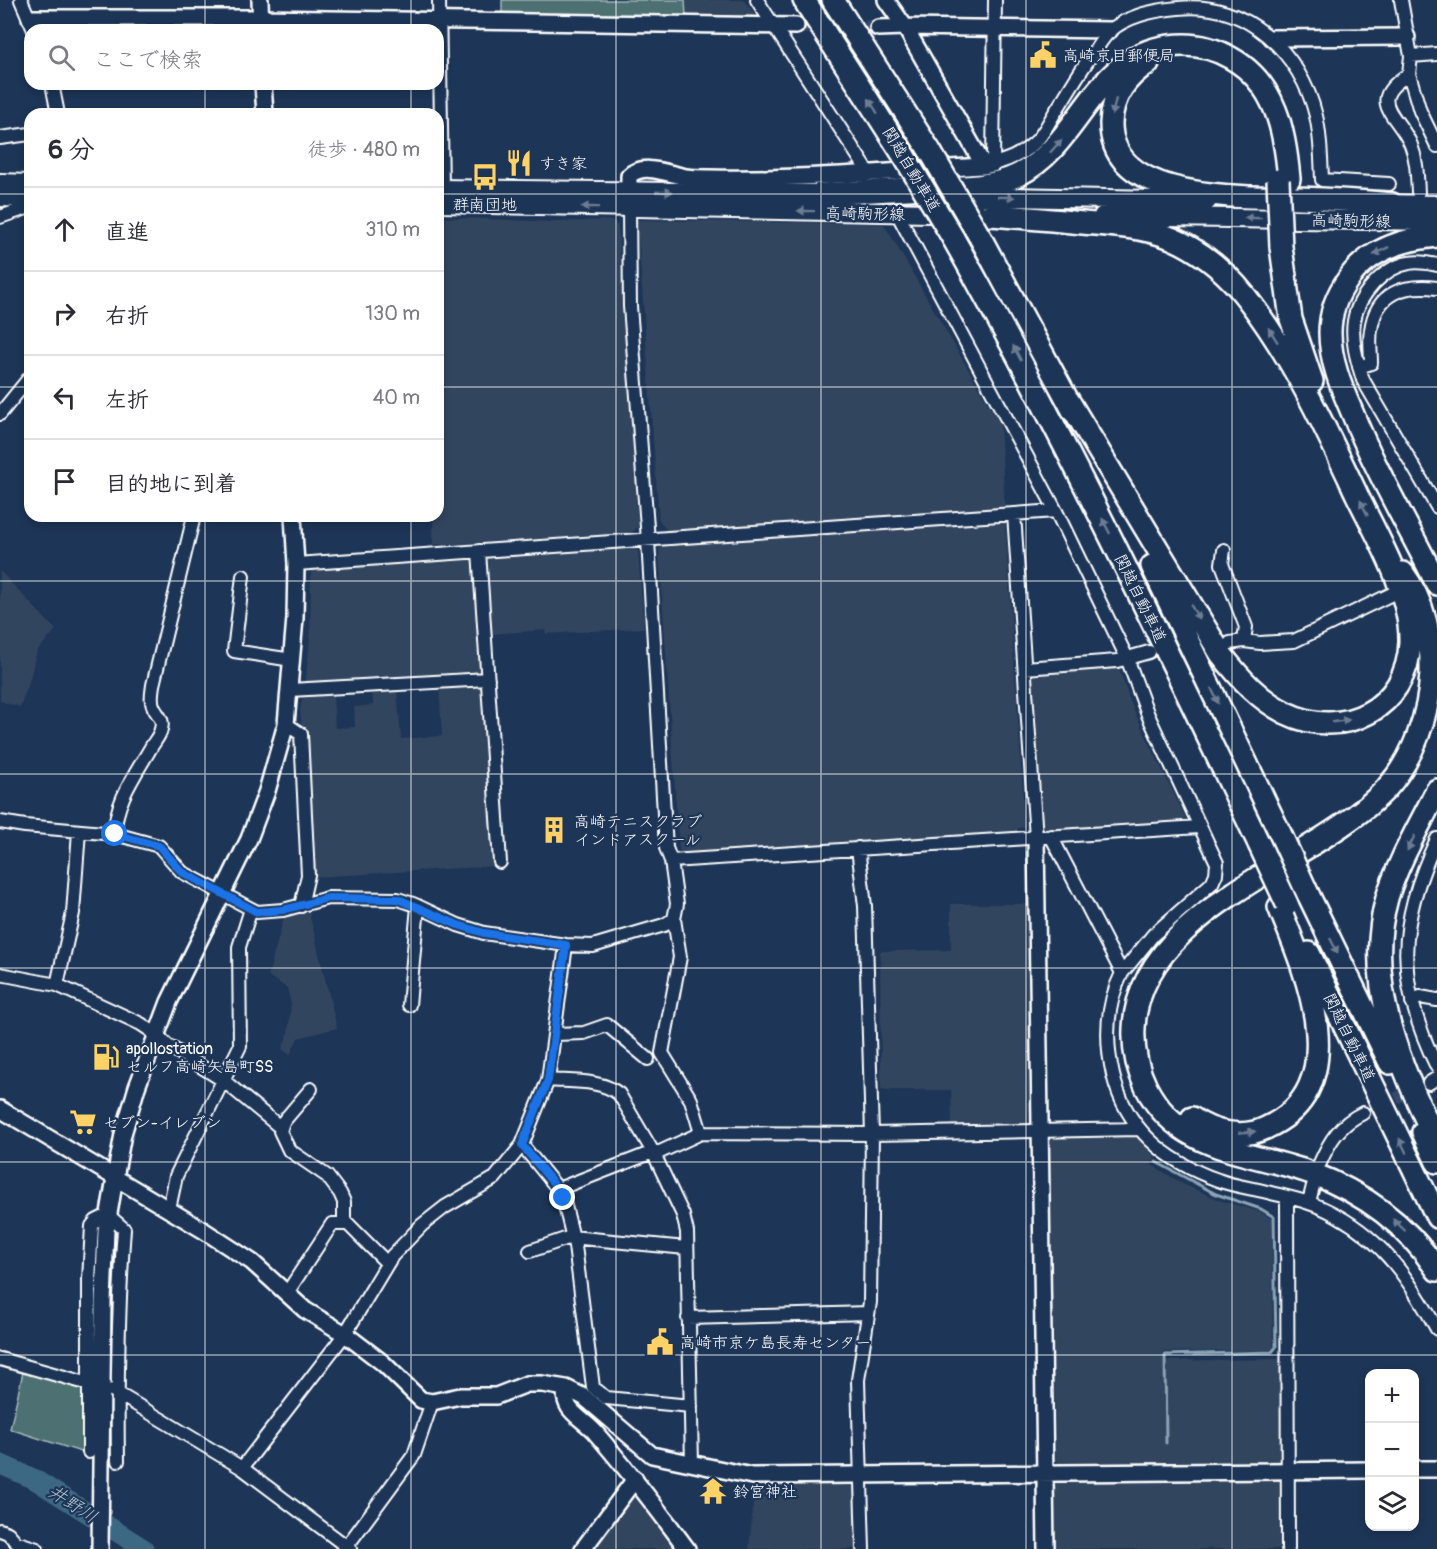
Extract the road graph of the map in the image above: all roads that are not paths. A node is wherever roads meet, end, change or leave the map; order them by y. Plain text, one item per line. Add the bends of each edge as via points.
1 (21, 0) edge
2 (260, 0) edge
3 (439, 0) edge
4 (757, 0) edge
5 (804, 0) edge
6 (833, 0) edge
7 (886, 0) edge
8 (995, 0) edge
9 (1225, 0) edge
10 (1401, 0) edge
11 (1226, 13) junction
12 (439, 21) junction
13 (32, 24) edge
14 (260, 24) edge
15 (776, 26) junction
16 (796, 26) tunnel mouth
17 (904, 27) junction
18 (878, 28) tunnel mouth
19 (995, 28) junction
20 (1110, 30) junction
21 (1407, 37) junction
22 (1272, 38) junction
23 (1437, 54) edge
24 (1411, 57) junction
25 (1409, 74) junction
26 (53, 90) edge
27 (263, 90) edge
28 (439, 90) edge
29 (57, 108) edge
30 (265, 108) edge
31 (439, 108) edge
32 (24, 135) edge
33 (0, 138) edge
34 (1437, 146) edge
35 (989, 165) junction
36 (870, 172) junction
37 (1283, 180) junction
38 (0, 183) edge
39 (24, 184) edge
40 (1418, 192) dead end
41 (444, 194) edge
42 (820, 194) junction
43 (1390, 194) junction
44 (0, 197) edge
45 (24, 198) edge
46 (629, 200) junction
47 (1437, 205) edge
48 (24, 209) edge
49 (897, 213) junction
50 (990, 215) junction
51 (0, 217) edge
52 (1437, 221) edge
53 (1428, 240) edge
54 (1287, 247) junction
55 (1421, 261) junction
56 (1437, 265) edge
57 (1437, 288) edge
58 (1359, 367) junction
59 (24, 384) edge
60 (1068, 400) junction
61 (0, 414) edge
62 (1363, 441) junction
63 (1337, 452) junction
64 (1437, 507) edge
65 (1056, 511) junction
66 (1014, 514) junction
67 (193, 522) edge
68 (293, 522) edge
69 (1406, 527) junction
70 (1379, 538) junction
71 (648, 540) junction
72 (479, 550) junction
73 (1224, 550) dead end
74 (296, 564) junction
75 (243, 576) dead end
76 (1437, 584) edge
77 (1394, 593) dead end
78 (1437, 621) edge
79 (1244, 640) junction
80 (1230, 643) dead end
81 (1155, 644) junction
82 (1127, 658) junction
83 (292, 660) junction
84 (1025, 668) junction
85 (488, 679) junction
86 (290, 690) junction
87 (1437, 717) edge
88 (286, 724) junction
89 (1437, 790) edge
90 (0, 822) edge
91 (1199, 827) junction
92 (79, 831) junction
93 (115, 834) junction
94 (1043, 837) junction
95 (1437, 839) edge
96 (858, 848) junction
97 (670, 861) junction
98 (500, 862) dead end
99 (222, 894) junction
100 (1283, 905) junction
101 (301, 906) junction
102 (418, 906) junction
103 (251, 909) junction
104 (674, 919) junction
105 (566, 945) junction
106 (1122, 973) junction
107 (0, 974) edge
108 (57, 985) junction
109 (1437, 1000) edge
110 (1412, 1002) junction
111 (409, 1005) dead end
112 (156, 1034) junction
113 (555, 1034) junction
114 (648, 1059) dead end
115 (1437, 1067) edge
116 (548, 1080) junction
117 (224, 1081) junction
118 (311, 1089) dead end
119 (0, 1109) edge
120 (1363, 1113) tunnel mouth
121 (281, 1128) junction
122 (1138, 1129) junction
123 (1040, 1131) junction
124 (701, 1133) junction
125 (872, 1134) junction
126 (1437, 1143) edge
127 (522, 1145) junction
128 (653, 1152) junction
129 (1437, 1162) edge
130 (1320, 1163) dead end
131 (115, 1178) junction
132 (1313, 1186) dead end
133 (558, 1189) junction
134 (1287, 1198) junction
135 (1309, 1202) junction
136 (169, 1209) junction
137 (108, 1215) junction
138 (1437, 1217) edge
139 (344, 1224) junction
140 (571, 1237) junction
141 (686, 1248) junction
142 (530, 1251) dead end
143 (387, 1263) junction
144 (1437, 1270) edge
145 (287, 1293) junction
146 (868, 1313) junction
147 (688, 1318) junction
148 (1437, 1329) edge
149 (345, 1334) junction
150 (0, 1359) edge
151 (91, 1384) junction
152 (566, 1388) junction
153 (115, 1391) junction
154 (432, 1402) junction
155 (691, 1406) junction
156 (89, 1452) dead end
157 (118, 1461) dead end
158 (692, 1464) junction
159 (242, 1468) junction
160 (1419, 1469) edge
161 (1437, 1469) edge
162 (1287, 1470) junction
163 (1365, 1470) edge
164 (1044, 1473) junction
165 (862, 1475) junction
166 (636, 1479) junction
167 (0, 1530) edge
168 (349, 1548) edge
169 (37, 1549) edge
170 (100, 1549) edge
171 (583, 1549) edge
172 (687, 1549) edge
173 (863, 1549) edge
174 (1046, 1549) edge
175 (1288, 1549) edge

1 - 13 street
2 - 14 street
3 - 12 street
4 - 15 street
81 -> 5 highway, 関越自動車道, bridge via 1046,409 953,238
6 - 60 highway, 関越自動車道, bridge via 930,151
7 - 17 street
8 - 19 street
9 - 11 street
10 - 21 street
11 - 20 street via 1186,7 1157,10
11 - 22 street via 1238,16
12 - 14 street
12 - 15 street
13 - 14 street
15 - 16 street
15 - 36 street
17 - 18 street
17 - 19 street
17 - 35 street
19 - 20 street
19 - 35 street
20 - 35 street via 1036,142 1020,155
21 - 22 street
21 - 24 street
22 - 43 street via 1302,75 1309,93 1320,133 1322,180
23 - 24 street
24 - 25 street
25 - 34 street via 1420,111
25 - 40 street via 1396,82 1386,102 1412,148
26 - 29 street
27 - 30 street
28 - 31 street
32 - 33 street
35 - 36 street
36 - 46 street via 756,179 687,177 642,170 629,176
42 -> 37 highway via 974,186 1017,176 1051,152 1118,68 1146,52 1179,45 1221,52 1246,68 1262,86 1276,109 1286,148
37 -> 43 highway via 1265,114 1252,90 1213,61 1197,57 1162,58 1136,70 1117,94 1111,126 1118,149 1134,169 1168,187 1192,192 1340,199
37 - 54 highway, bridge
38 - 39 main road
41 - 46 main road, 高崎駒形線
42 -> 43 main road, 高崎駒形線
46 -> 42 main road, 高崎駒形線
43 - 47 main road, 高崎駒形線
44 - 45 main road
49 -> 46 main road, 高崎駒形線
46 - 71 street via 630,306
48 - 51 street
49 - 50 main road, 高崎駒形線
49 - 65 street
52 -> 50 main road, 高崎駒形線
63 -> 50 highway via 1300,380 1261,317 1230,279 1198,252 1171,238 1138,229
53 - 55 street
53 -> 62 highway via 1398,243 1368,258 1355,270 1336,300 1331,325 1332,351 1342,390
54 - 62 highway via 1316,359
54 - 63 highway via 1283,271 1291,319
55 - 56 street
55 - 58 street via 1387,272 1361,300 1354,320 1355,358
57 - 58 street via 1412,286 1387,298 1371,330 1371,363
58 - 64 street
59 - 61 street
60 -> 70 highway via 1221,654 1251,689 1286,713 1326,723 1362,717 1390,696 1401,680 1407,663 1410,626
60 -> 129 highway, 関越自動車道, bridge via 1182,627
62 - 69 highway
70 -> 63 highway
65 - 66 street
65 - 82 street
66 - 71 street
66 - 84 street
67 - 93 street via 153,685 151,700 162,720 161,729 114,820
68 - 74 street
69 - 76 highway
69 - 78 highway
144 -> 70 highway via 1397,1223 1353,1192 1308,1172 1220,1148 1184,1130 1146,1089 1135,1055 1135,1017 1140,996 1148,976 1172,943 1232,894 1354,818 1387,787 1412,750 1431,686 1429,639 1418,597
71 - 72 street
71 - 97 street via 666,848
72 - 74 street
72 - 85 street
73 - 79 street via 1222,564 1243,614
74 - 83 street
75 - 83 street via 234,651
77 - 79 street via 1294,640
79 - 80 street
81 - 82 street
81 - 100 highway, 関越自動車道, bridge
82 - 84 street via 1117,662
82 - 91 street via 1148,715
83 - 86 street
84 - 94 street
85 - 86 street
85 - 98 street
86 - 88 street
87 -> 100 highway via 1421,759 1379,812 1340,842 1218,918 1185,948 1157,987 1147,1036 1153,1067 1171,1099 1191,1118 1214,1130 1244,1133 1276,1124 1301,1101 1314,1070 1317,1028 1313,1005
88 - 99 street via 267,791
88 - 101 street via 301,734 308,874
89 -> 126 highway via 1388,896 1379,960 1385,1011
90 - 92 street
91 - 94 street
91 - 106 street via 1217,863 1212,883 1153,935
92 - 93 street
92 - 108 street via 73,913
93 - 99 street via 159,846 182,872
94 - 96 street
94 - 106 street
94 - 123 street
95 - 110 street via 1420,874 1408,924 1406,963
96 - 97 street
96 - 125 street via 865,906
97 - 104 street via 677,904
99 - 103 street
99 - 112 street
138 -> 100 highway, 関越自動車道
101 - 102 street via 328,898 398,899
101 - 103 street via 278,911
102 - 105 street via 484,933
102 - 111 street
103 - 117 street via 239,947 240,1046
104 - 105 street via 593,946
104 - 124 street via 680,957 662,1053 691,1100
105 - 113 street
106 - 122 street via 1108,1022 1109,1056 1120,1094
107 - 108 street
108 - 112 street
109 - 110 street via 1420,997
110 - 115 street
112 - 117 street
112 - 131 street via 136,1087
113 - 114 street via 584,1033 607,1025
113 - 116 street
116 - 127 street
116 - 128 street via 611,1088
117 - 121 street
117 - 136 street via 176,1176
118 - 121 street
119 - 131 street
120 - 130 street via 1338,1129
121 - 139 street via 289,1150 327,1176 340,1193
122 - 123 street
122 - 134 street via 1187,1167 1218,1180
123 - 125 street
123 - 164 street
124 - 125 street
124 - 128 street
125 - 146 street
127 - 133 street
127 - 143 street via 495,1178 422,1225
128 - 133 street
128 - 141 street via 683,1215
131 - 136 street
131 - 137 street
132 - 135 street
133 - 140 street
134 - 135 street
134 - 162 street
135 - 148 street via 1357,1227 1378,1245 1414,1289
136 - 145 street via 252,1262
137 - 151 street via 92,1226
137 - 153 street via 124,1229
137 - 170 street
139 - 143 street
139 - 145 street via 332,1224
140 - 141 street
140 - 142 street
140 - 155 street via 593,1387 606,1398
141 - 147 street
143 - 149 street
145 - 149 street via 305,1310
146 - 147 street
146 - 165 street via 858,1380
147 - 155 street
149 - 154 street via 383,1363 415,1396
149 - 159 street
150 - 151 street
151 - 156 street
152 - 154 street via 527,1384 496,1396 460,1396
152 - 158 street via 584,1397 652,1455
152 - 166 street via 566,1404
153 - 157 street
153 - 159 street
154 - 168 street via 414,1455
155 - 158 street
158 - 165 street via 752,1476
159 - 168 street
160 - 161 street
162 - 163 street
162 - 164 street
162 - 175 street
164 - 165 street
164 - 174 street
165 - 173 street
166 - 171 street
166 - 172 street
167 - 169 street via 16,1542

